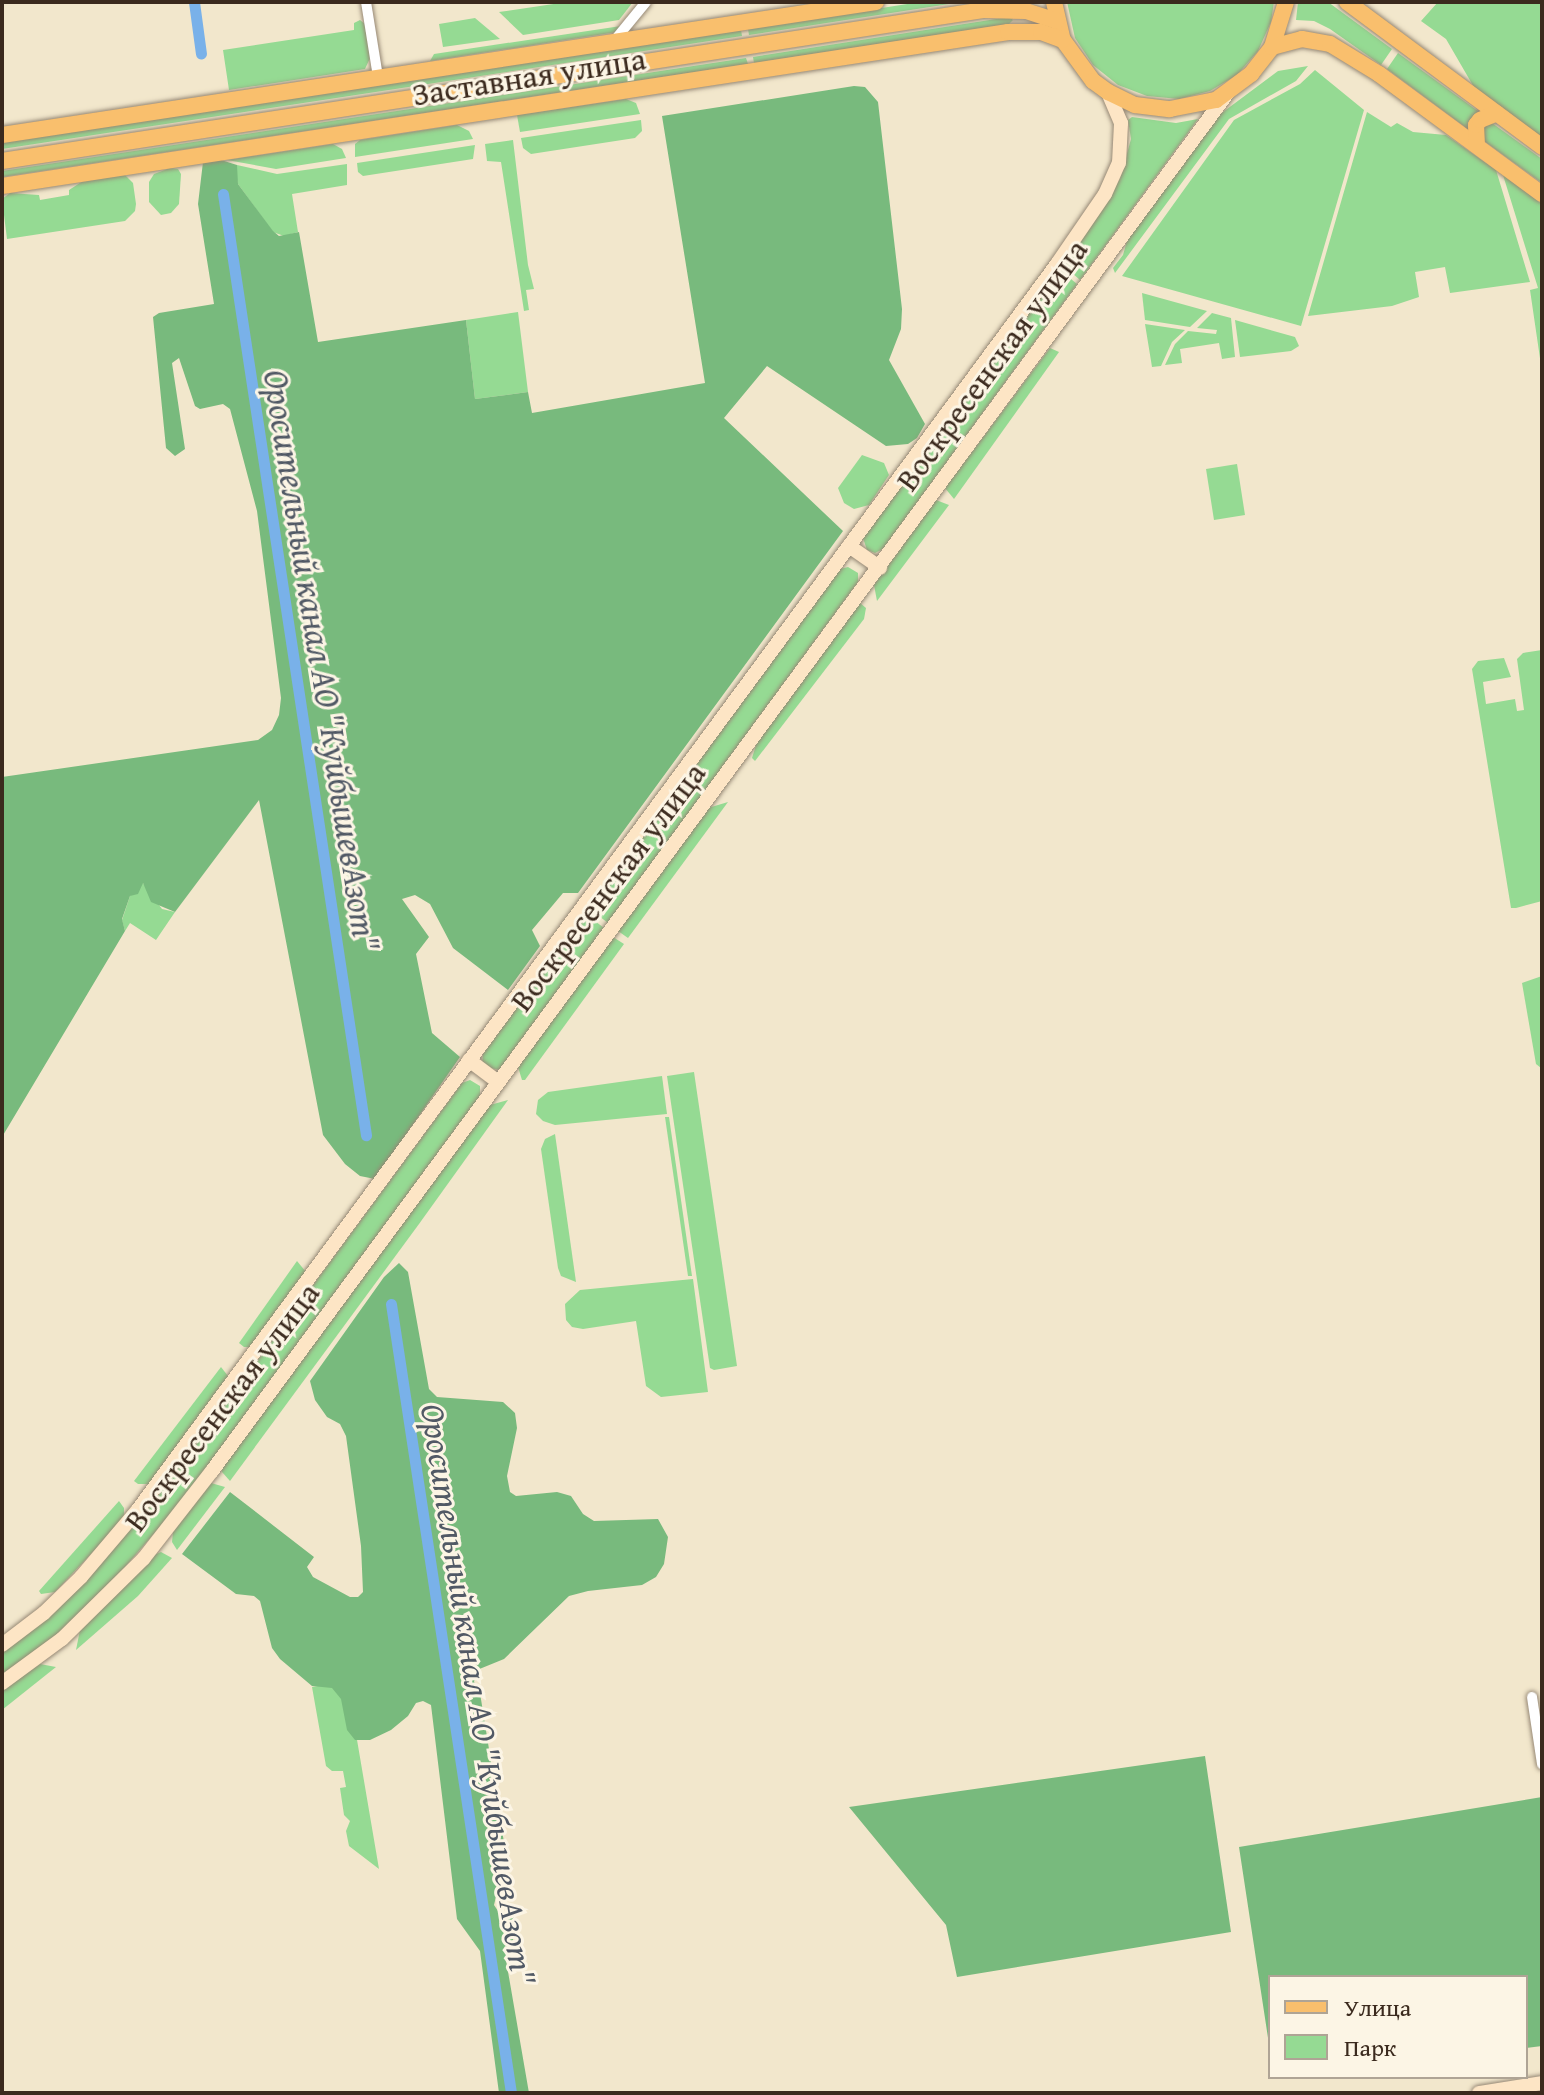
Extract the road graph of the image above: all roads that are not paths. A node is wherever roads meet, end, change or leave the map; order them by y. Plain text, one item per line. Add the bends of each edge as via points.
1 (366, 2) edge
2 (876, 2) edge
3 (1003, 2) edge
4 (1054, 2) edge
5 (1286, 2) edge
6 (1347, 2) edge
7 (643, 6) edge
8 (984, 10) junction
9 (1056, 21) junction
10 (646, 37) junction
11 (1063, 40) junction
12 (614, 42) junction
13 (1272, 47) junction
14 (378, 77) junction
15 (1108, 92) junction
16 (1227, 94) junction
17 (205, 104) junction
18 (1497, 113) junction
19 (210, 130) junction
20 (2, 135) edge
21 (1477, 145) junction
22 (1542, 147) edge
23 (2, 161) edge
24 (2, 186) edge
25 (1542, 194) edge
26 (849, 546) junction
27 (880, 568) junction
28 (469, 1060) junction
29 (498, 1082) junction
30 (2, 1645) edge
31 (2, 1683) edge
32 (1532, 1697) dead end
33 (1542, 1764) edge
34 (1542, 2083) edge
35 (1479, 2093) edge

1 - 14 street
2 - 10 main road, Заставная улица
3 - 8 main road, Заставная улица
4 - 9 main road
5 - 13 main road
6 - 18 main road
7 - 10 street via 638,29
7 - 12 street
8 - 9 main road, Заставная улица via 1026,11
8 - 19 main road, Заставная улица
9 - 11 main road
10 - 12 main road, Заставная улица
11 - 15 main road via 1080,68
11 - 24 main road, Заставная улица via 1041,32 1008,32
12 - 14 main road, Заставная улица
13 - 16 main road
13 - 21 main road via 1302,39 1330,44
14 - 17 main road, Заставная улица
15 - 16 main road via 1135,105 1170,109 1203,105
15 - 26 main road, Воскресенская улица via 1123,138 1105,194
16 - 27 main road, Воскресенская улица
17 - 19 main road
17 - 20 main road, Заставная улица
18 - 21 main road via 1476,125
18 - 22 main road
19 - 23 main road, Заставная улица
21 - 25 main road
26 - 27 main road
26 - 28 main road, Воскресенская улица
27 - 29 main road, Воскресенская улица
28 - 29 main road
28 - 30 main road, Воскресенская улица via 137,1511 81,1577
29 - 31 main road, Воскресенская улица via 152,1549 62,1639
32 - 33 street
34 - 35 main road

